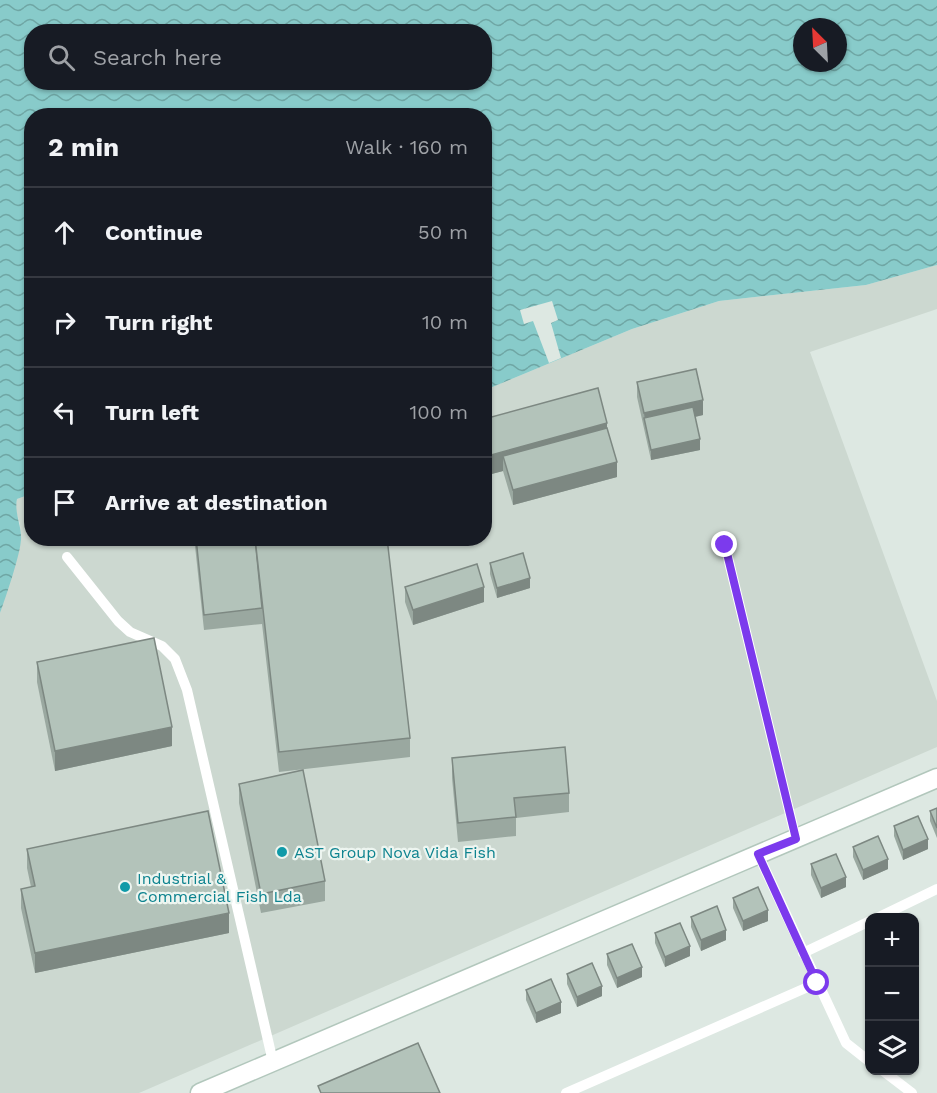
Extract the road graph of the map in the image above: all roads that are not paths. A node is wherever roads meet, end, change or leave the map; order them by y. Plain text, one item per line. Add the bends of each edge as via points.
1 (725, 545) dead end
2 (68, 557) dead end
3 (937, 778) edge
4 (796, 839) junction
5 (758, 854) junction
6 (937, 889) edge
7 (887, 913) edge
8 (865, 923) edge
9 (803, 953) junction
10 (817, 983) junction
11 (865, 1058) edge
12 (273, 1062) junction
13 (887, 1075) edge
14 (200, 1093) edge
15 (566, 1093) edge
16 (912, 1093) edge

1 - 4 lane
2 - 12 lane via 118,621 130,632 162,646 175,659 187,690
3 - 4 street
4 - 5 street
5 - 9 lane
5 - 12 street
6 - 7 lane
8 - 9 lane
9 - 10 lane
10 - 11 lane via 846,1043
10 - 15 lane
12 - 14 street
13 - 16 lane

